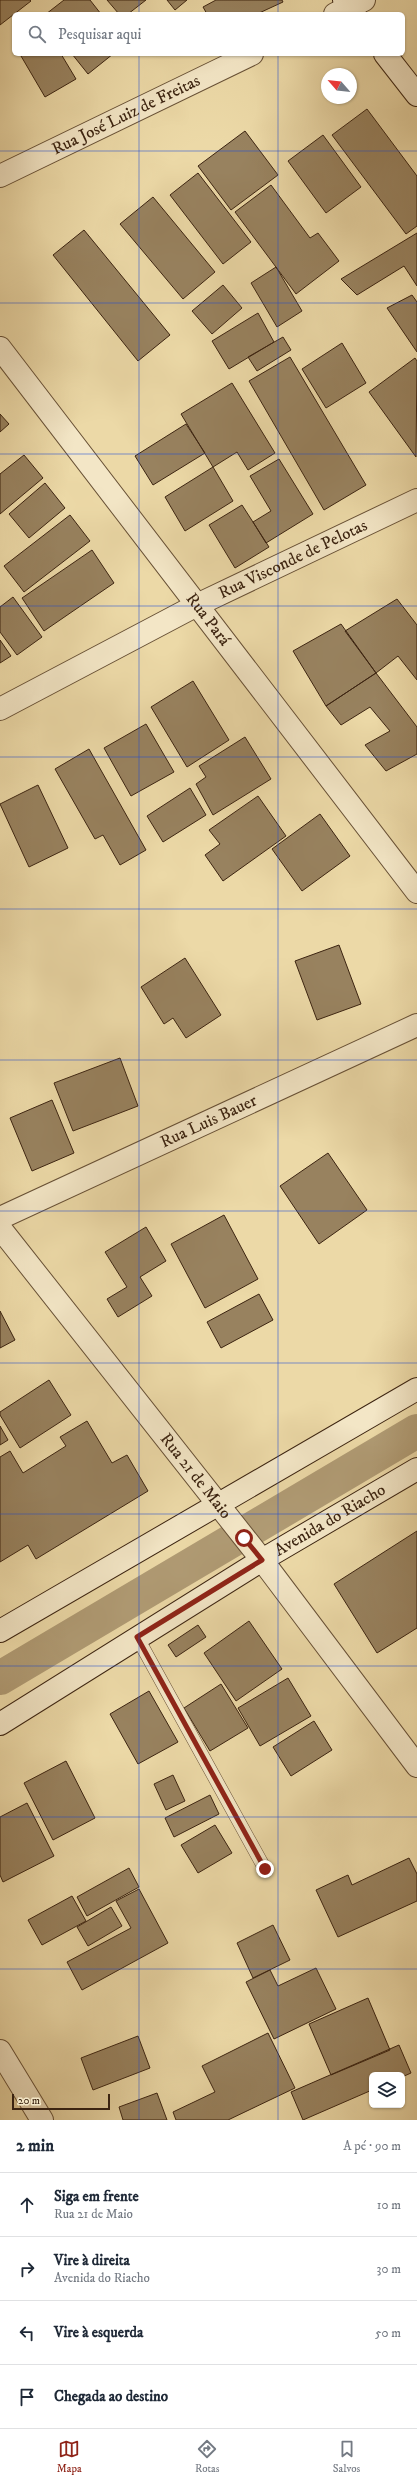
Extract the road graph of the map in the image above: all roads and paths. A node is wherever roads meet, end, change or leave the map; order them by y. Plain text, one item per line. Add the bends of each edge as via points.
1 (248, 56) edge
2 (387, 56) edge
3 (417, 95) edge
4 (0, 176) edge
5 (0, 348) edge
6 (417, 500) edge
7 (196, 605) junction
8 (0, 709) edge
9 (417, 892) edge
10 (417, 1025) edge
11 (0, 1218) edge
12 (0, 1228) edge
13 (417, 1388) edge
14 (417, 1469) edge
15 (223, 1512) junction
16 (262, 1560) junction
17 (0, 1631) edge
18 (137, 1637) junction
19 (0, 1724) edge
20 (417, 1766) edge
21 (265, 1869) dead end
22 (0, 2051) edge
23 (42, 2120) edge

1 - 4 street, Rua José Luiz de Freitas
2 - 3 street
5 - 7 street, Rua Pará
6 - 7 street, Rua Visconde de Pelotas
7 - 8 street, Rua Visconde de Pelotas
7 - 9 street, Rua Pará
10 - 11 street, Rua Luis Bauer
12 - 15 street, Rua 21 de Maio
13 - 15 street
14 - 16 street, Avenida do Riacho
15 - 16 street, Rua 21 de Maio
15 - 17 street
16 - 18 street, Avenida do Riacho
16 - 20 street, Rua 21 de Maio
18 - 19 street, Avenida do Riacho
18 - 21 lane
22 - 23 street

